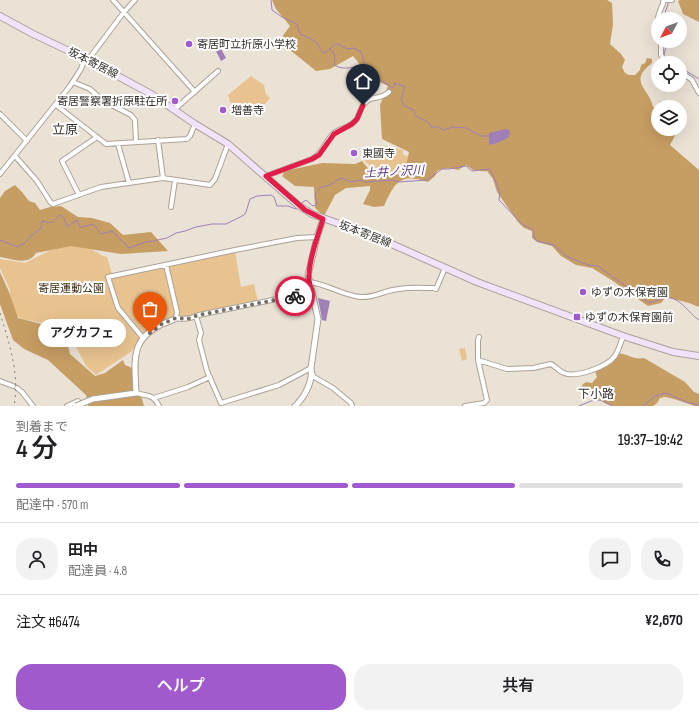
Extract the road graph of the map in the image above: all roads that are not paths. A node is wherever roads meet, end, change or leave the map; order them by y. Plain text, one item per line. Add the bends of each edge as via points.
1 (113, 0) edge
2 (136, 0) edge
3 (667, 0) edge
4 (124, 12) junction
5 (660, 12) edge
6 (1, 18) edge
7 (87, 59) junction
8 (218, 71) dead end
9 (687, 76) edge
10 (73, 82) junction
11 (194, 92) junction
12 (389, 92) dead end
13 (699, 93) edge
14 (56, 104) junction
15 (175, 109) junction
16 (0, 114) edge
17 (195, 124) junction
18 (97, 137) junction
19 (158, 140) junction
20 (27, 141) junction
21 (136, 142) junction
22 (118, 144) junction
23 (228, 144) junction
24 (15, 156) junction
25 (0, 174) edge
26 (266, 176) junction
27 (163, 178) junction
28 (175, 180) junction
29 (129, 183) junction
30 (79, 195) junction
31 (171, 207) dead end
32 (323, 219) junction
33 (317, 237) junction
34 (166, 265) junction
35 (446, 268) junction
36 (309, 282) junction
37 (312, 292) junction
38 (196, 316) junction
39 (176, 318) junction
40 (623, 336) junction
41 (479, 337) dead end
42 (142, 338) junction
43 (699, 356) edge
44 (478, 360) junction
45 (311, 371) junction
46 (210, 377) junction
47 (0, 381) edge
48 (136, 393) junction
49 (154, 398) junction
50 (33, 406) edge
51 (66, 406) edge
52 (76, 406) edge
53 (80, 406) edge
54 (159, 406) edge
55 (296, 406) edge
56 (352, 406) edge
57 (465, 406) edge

1 - 4 street
2 - 4 street
3 - 5 street
4 - 7 street
4 - 11 street
6 - 7 main road, 坂本寄居線
7 - 10 street
7 - 15 main road, 坂本寄居線
8 - 11 street
9 - 13 street
10 - 14 street
10 - 21 street via 90,89 102,100 131,115 135,120
11 - 15 street
12 - 26 street via 381,98 367,100 357,119 334,134 319,155
14 - 18 street
14 - 20 street
15 - 17 main road, 坂本寄居線
16 - 20 street
17 - 19 street via 187,139
17 - 23 main road, 坂本寄居線
18 - 22 street via 106,144
18 - 30 street via 62,161
19 - 21 street
19 - 27 street
20 - 24 street
21 - 22 street
22 - 29 street
23 - 26 main road, 坂本寄居線
23 - 28 street via 212,184
24 - 25 street
24 - 30 street via 53,204
26 - 32 main road, 坂本寄居線 via 305,210
27 - 28 street
27 - 29 street
28 - 31 street
29 - 30 street via 101,187
32 - 33 street
32 - 35 main road, 坂本寄居線 via 378,238
33 - 34 street via 297,238
33 - 36 street via 308,275
34 - 39 street via 177,312
34 - 42 street via 108,278 118,308
35 - 36 street via 436,290 398,289 370,297 349,295 319,283
35 - 40 main road, 坂本寄居線
36 - 37 street
37 - 38 street
37 - 45 street via 318,319
38 - 39 street via 187,319
38 - 46 street via 201,333 199,340
39 - 42 street
40 - 43 main road, 坂本寄居線 via 673,352
40 - 44 street via 615,356 608,362 581,373 565,374 551,364 534,368 507,369
41 - 44 street
42 - 48 street via 136,352
44 - 57 street via 486,400 484,403
45 - 46 street via 304,371 279,385 221,403
45 - 55 street via 308,388
45 - 56 street via 314,377 333,388
46 - 49 street
47 - 50 street via 22,392
48 - 49 street
48 - 52 street, bridge via 93,399
49 - 54 street
51 - 53 street via 78,401

